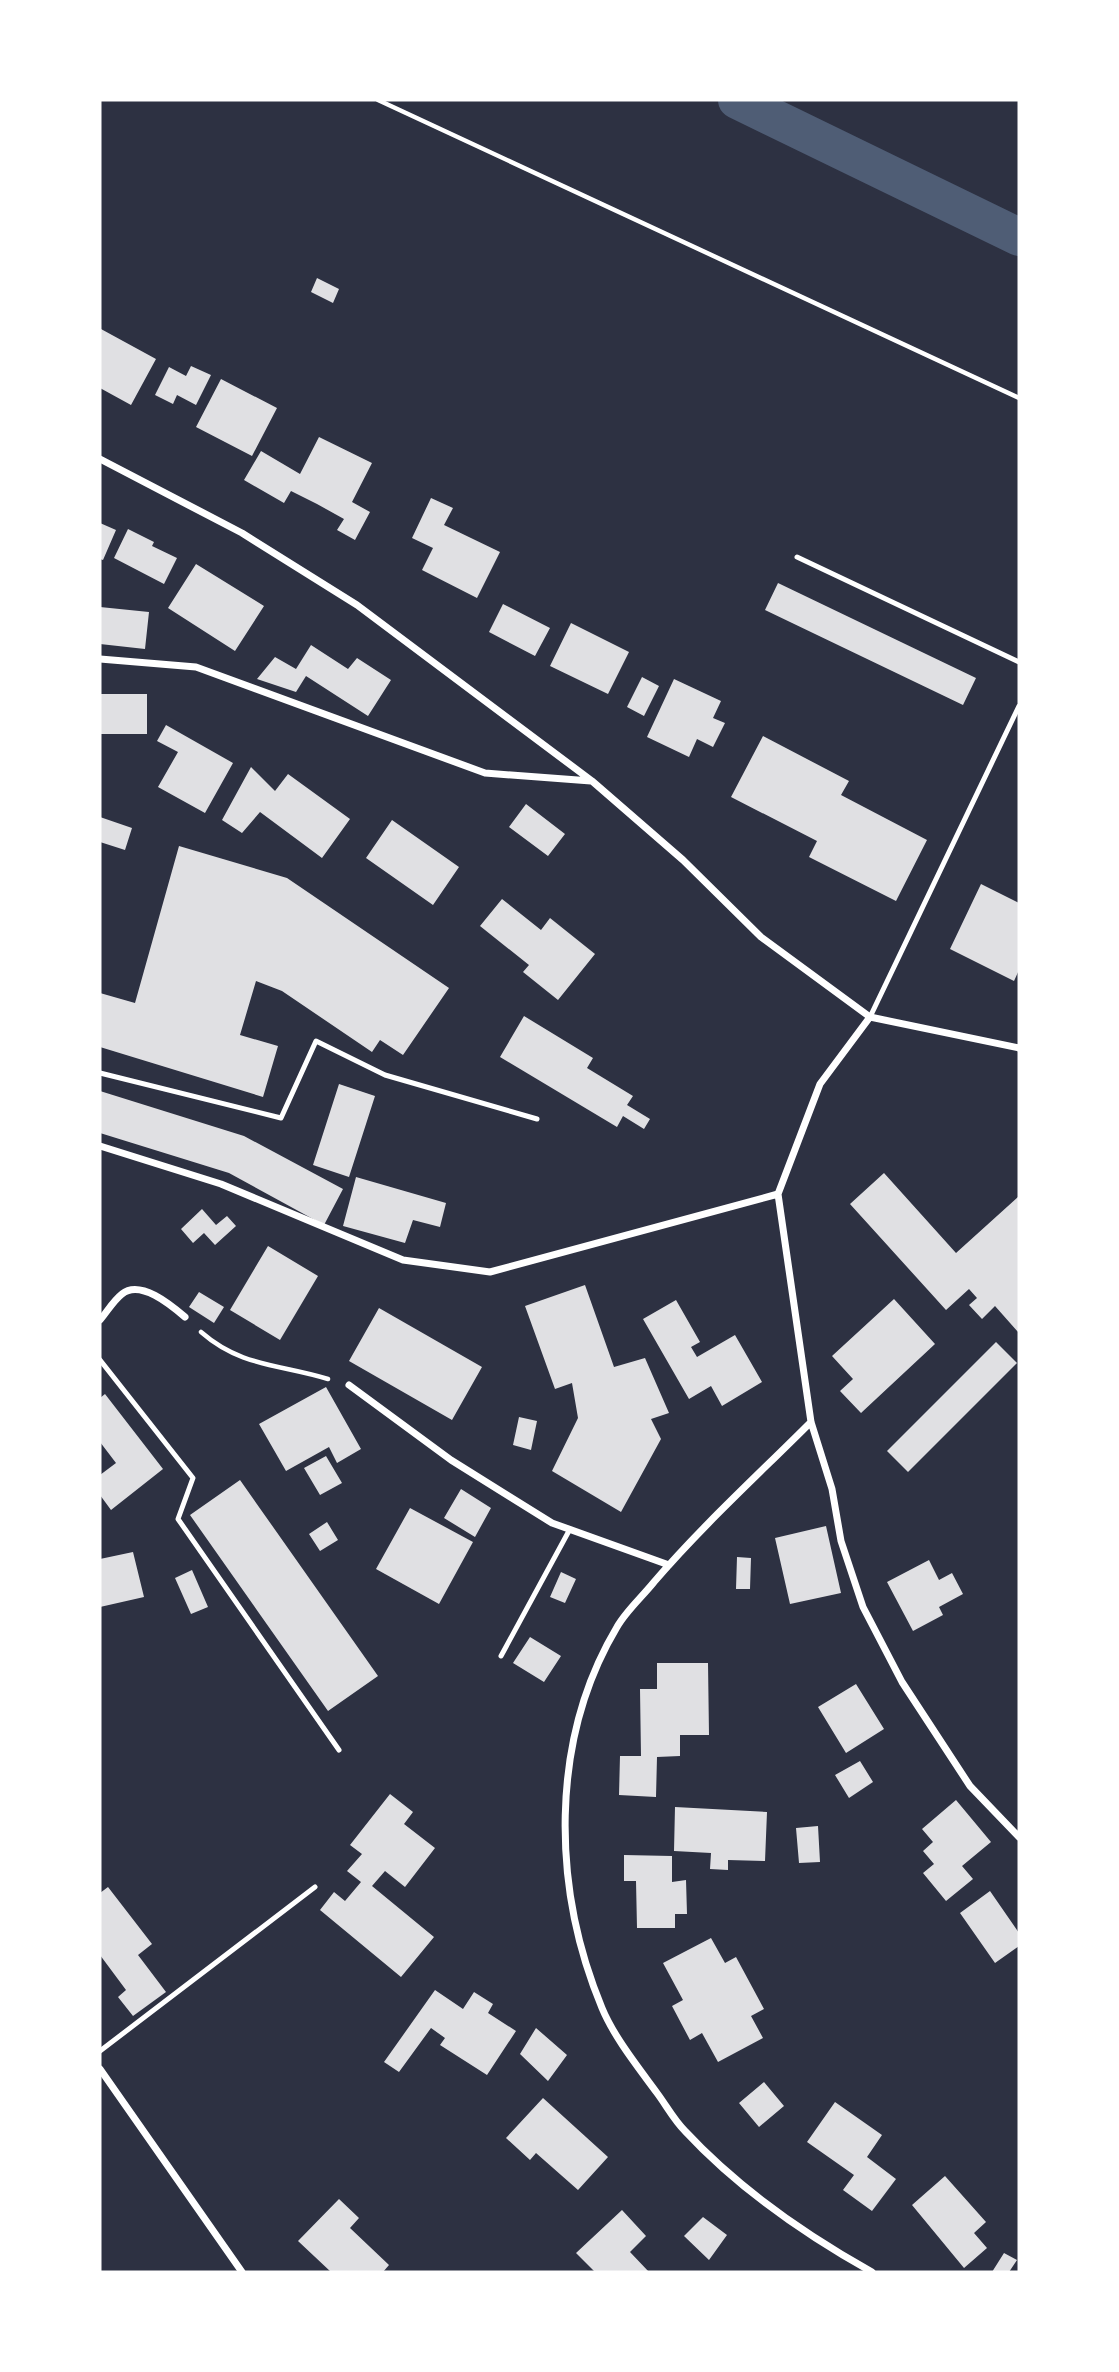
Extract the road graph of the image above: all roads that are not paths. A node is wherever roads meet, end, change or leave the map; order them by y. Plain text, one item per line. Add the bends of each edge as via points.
1 (100, 460) edge
2 (797, 557) dead end
3 (100, 659) edge
4 (1019, 663) edge
5 (1019, 706) edge
6 (592, 781) junction
7 (870, 1017) junction
8 (1019, 1048) edge
9 (100, 1073) edge
10 (537, 1119) dead end
11 (100, 1146) edge
12 (778, 1194) junction
13 (185, 1317) road end
14 (100, 1320) edge
15 (100, 1360) edge
16 (349, 1385) road end
17 (811, 1422) junction
18 (570, 1529) junction
19 (669, 1565) junction
20 (501, 1656) dead end
21 (339, 1750) dead end
22 (1019, 1838) edge
23 (315, 1887) dead end
24 (100, 2051) edge
25 (100, 2069) edge
26 (242, 2272) edge
27 (872, 2272) edge

1 - 6 street via 242,533 357,605
2 - 4 lane
3 - 6 street via 196,667 485,773
5 - 7 lane
6 - 7 street via 683,860 761,937
7 - 8 street
7 - 12 street via 820,1084
9 - 10 lane via 281,1118 316,1041 384,1075
11 - 12 street via 221,1184 403,1260 490,1272
12 - 17 street
13 - 14 street via 166,1301 135,1289 124,1292
15 - 21 lane via 193,1478 178,1519
16 - 18 street via 471,1474
17 - 19 street
17 - 22 street via 863,1607 902,1682 970,1786
18 - 19 street
18 - 20 lane
19 - 27 street via 617,1626 594,1675 567,1761 565,1848 573,1918 602,2009 684,2131 746,2186
23 - 24 lane
25 - 26 street

